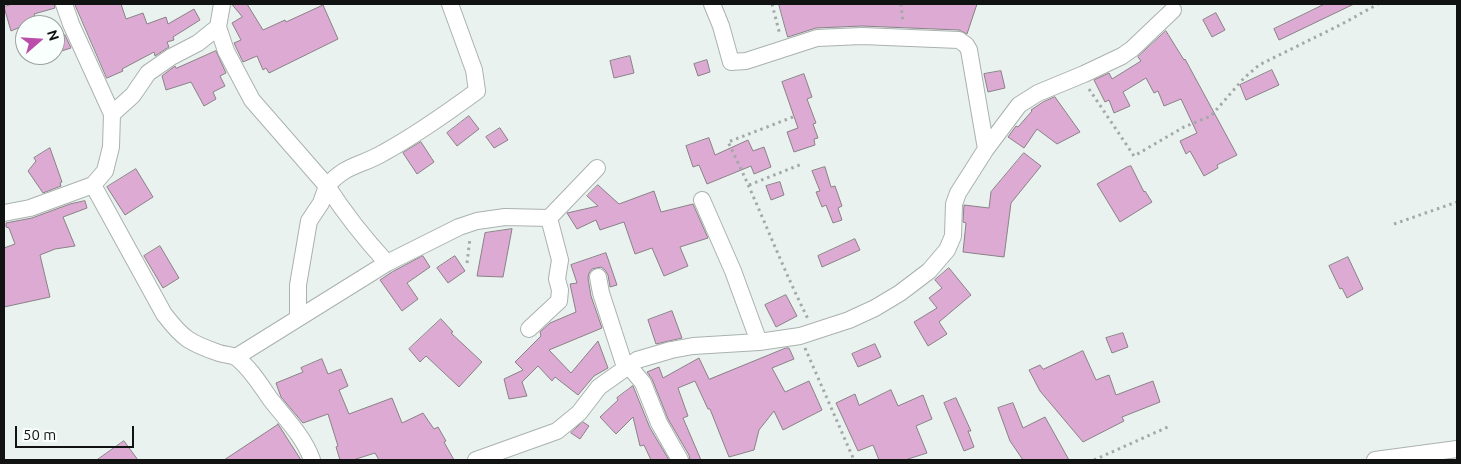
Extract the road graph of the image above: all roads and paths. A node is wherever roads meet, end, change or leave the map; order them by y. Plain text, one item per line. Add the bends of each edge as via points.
1 (64, 4) edge
2 (222, 4) edge
3 (450, 4) edge
4 (712, 4) edge
5 (772, 4) edge
6 (1378, 4) edge
7 (1173, 10) dead end
8 (218, 27) junction
9 (783, 50) junction
10 (1080, 76) junction
11 (112, 114) junction
12 (793, 117) dead end
13 (986, 148) junction
14 (802, 164) dead end
15 (598, 168) dead end
16 (749, 184) junction
17 (92, 185) junction
18 (327, 186) junction
19 (702, 200) dead end
20 (1457, 202) edge
21 (4, 213) edge
22 (548, 218) junction
23 (473, 222) junction
24 (1394, 224) dead end
25 (387, 263) junction
26 (467, 263) dead end
27 (598, 277) dead end
28 (298, 318) junction
29 (529, 329) dead end
30 (807, 334) junction
31 (759, 342) junction
32 (236, 357) junction
33 (627, 366) junction
34 (1170, 426) dead end
35 (1457, 449) edge
36 (1457, 456) edge
37 (312, 460) edge
38 (476, 460) edge
39 (680, 460) edge
40 (854, 460) edge
41 (1094, 460) edge
42 (1374, 460) edge
43 (1456, 460) edge

1 - 11 street
2 - 8 street
3 - 18 street via 474,70 477,91 382,154 350,166
4 - 9 street via 731,62
5 - 9 path
6 - 10 path via 1259,65 1211,116 1184,127 1134,156
7 - 10 street via 1132,49
8 - 11 street via 148,73 133,96
8 - 18 street via 226,51 252,100
9 - 13 street via 817,38 862,36 959,40 970,50
10 - 13 street via 1038,93 1019,105
11 - 17 street via 112,147 105,171
12 - 16 path via 728,142
13 - 30 street via 958,193 951,241 939,261 900,293 875,308
14 - 16 path
15 - 22 street
16 - 30 path
17 - 21 street via 30,208
17 - 32 street via 164,314 178,332 199,346
18 - 25 street via 362,236
18 - 28 street via 321,203 309,220 298,285
19 - 31 street
20 - 24 path
22 - 23 street via 505,216
22 - 29 street via 560,260 557,279 559,301
23 - 25 street
23 - 26 path
25 - 28 street
27 - 33 street
28 - 32 street
30 - 31 street
30 - 40 path
31 - 33 street via 671,350
32 - 37 street via 308,449
33 - 38 street via 599,387 557,431
33 - 39 street via 643,384
34 - 41 path
35 - 42 street
36 - 43 street

